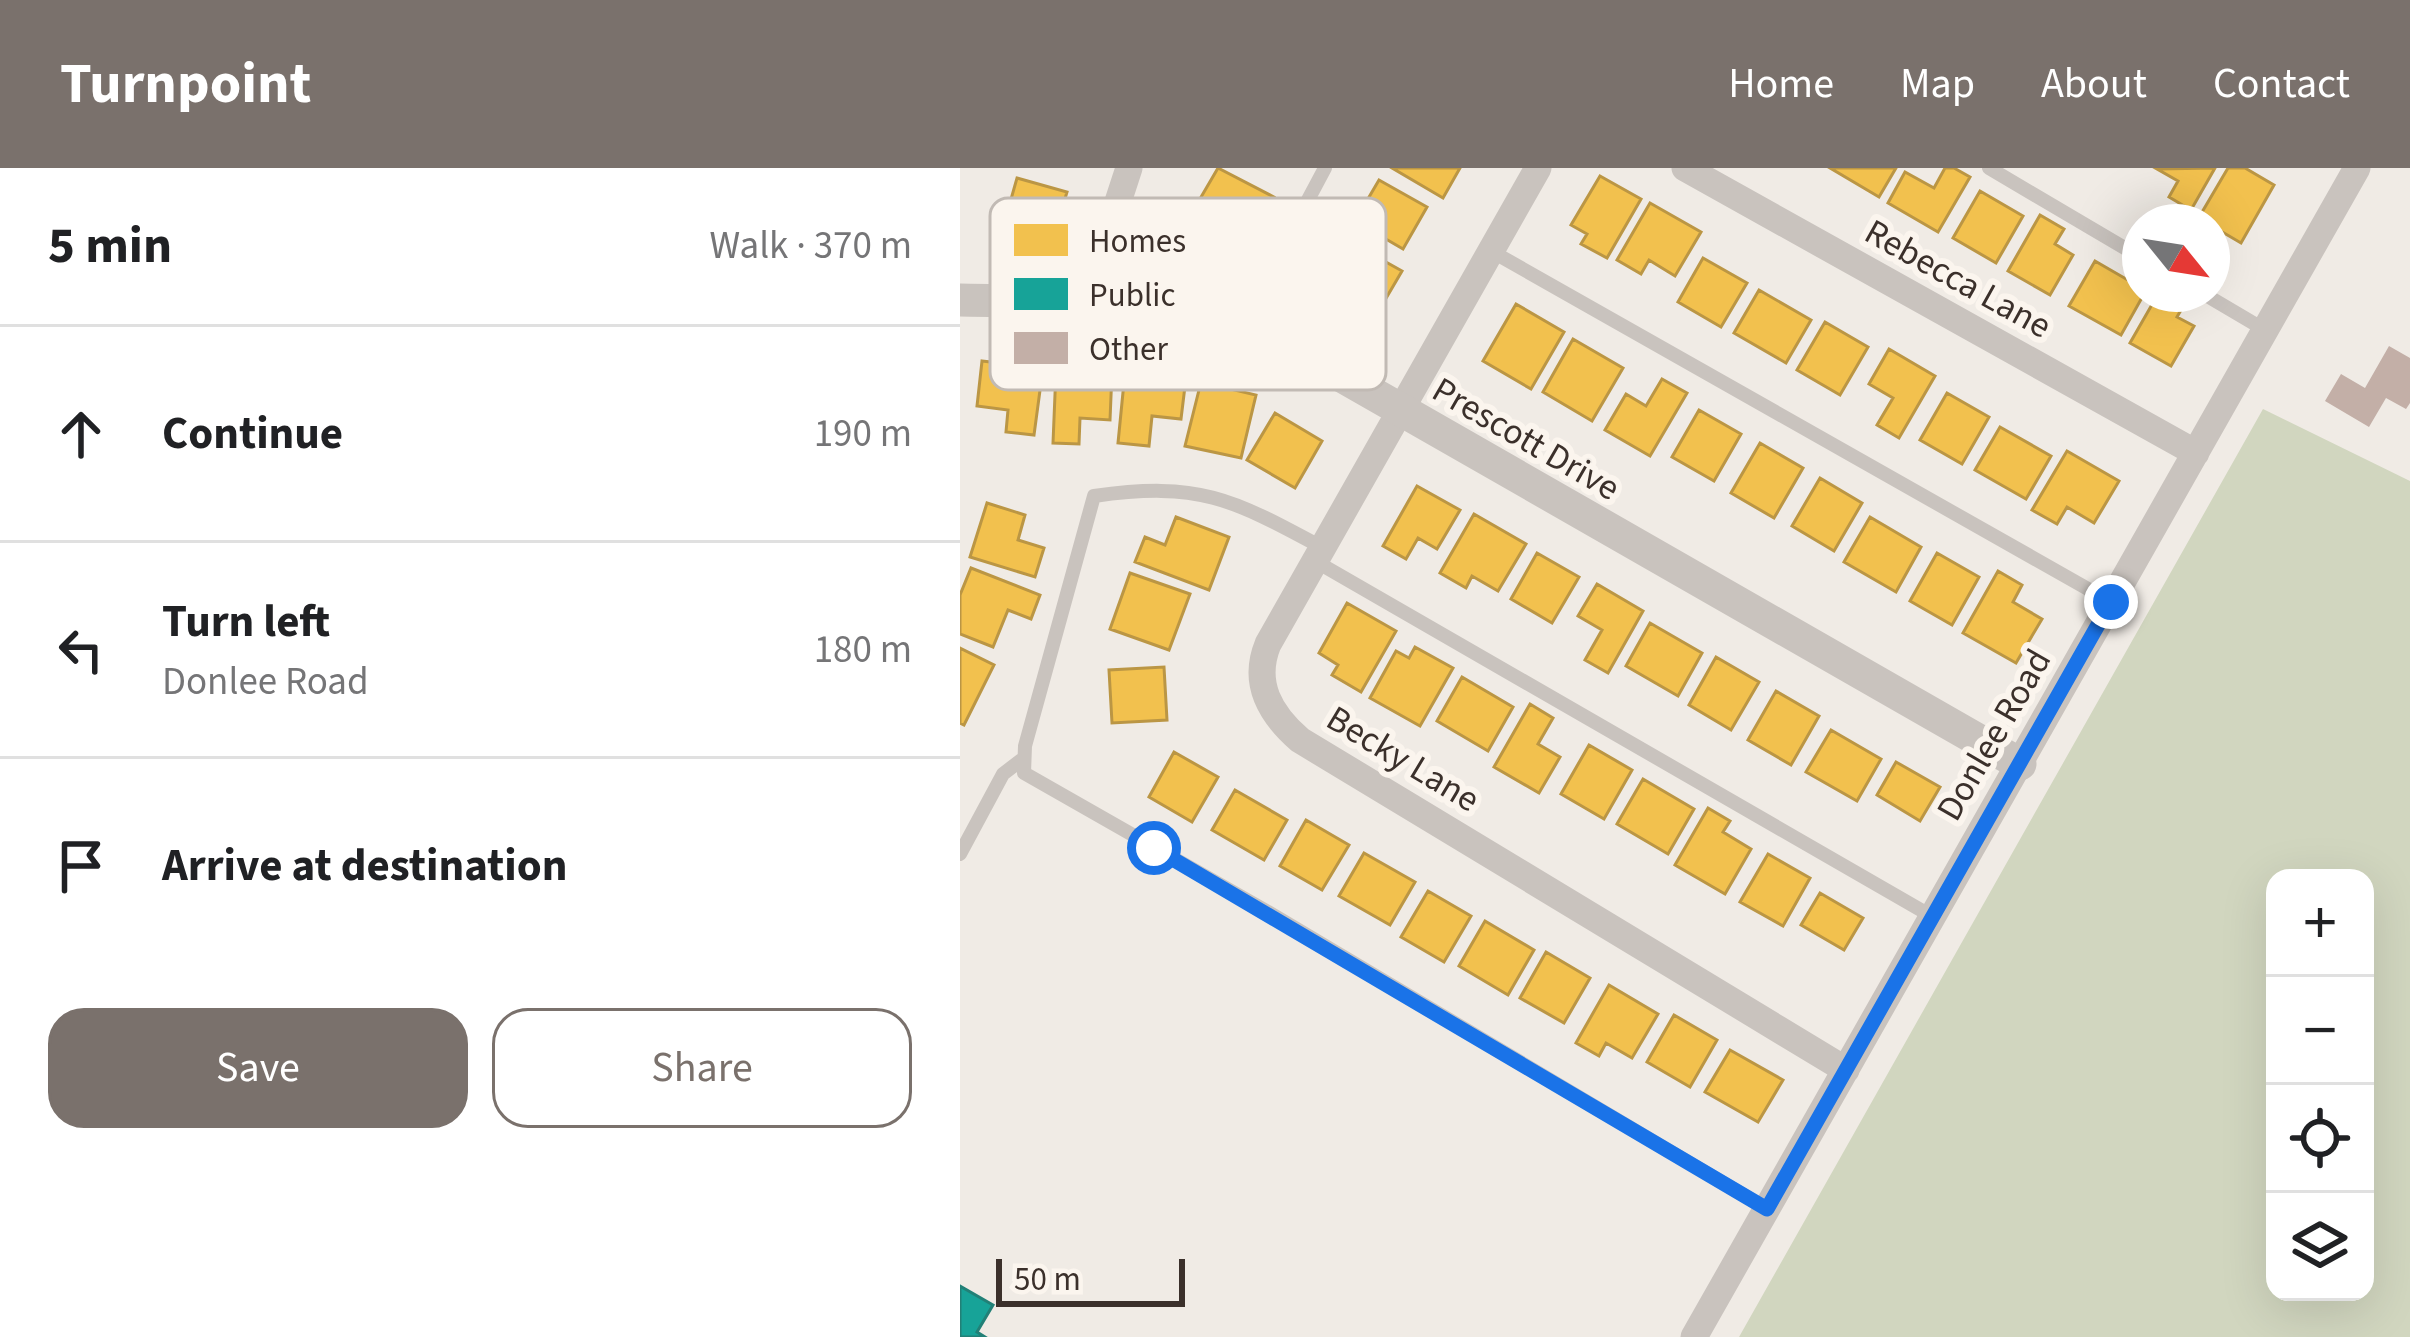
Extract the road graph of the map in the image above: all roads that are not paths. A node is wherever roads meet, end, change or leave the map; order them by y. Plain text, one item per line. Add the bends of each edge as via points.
1 (1130, 168) edge
2 (1325, 168) edge
3 (1538, 168) edge
4 (1685, 168) edge
5 (1988, 168) edge
6 (2357, 168) edge
7 (1120, 198) edge
8 (1309, 198) edge
9 (2122, 246) edge
10 (1491, 251) junction
11 (960, 300) edge
12 (990, 301) edge
13 (2230, 309) edge
14 (2265, 330) junction
15 (1363, 390) edge
16 (1400, 412) junction
17 (2196, 453) junction
18 (1319, 555) junction
19 (2111, 602) junction
20 (1024, 758) junction
21 (2020, 764) junction
22 (960, 854) edge
23 (1933, 917) junction
24 (1846, 1070) junction
25 (1767, 1209) junction
26 (1694, 1337) edge

1 - 7 street
2 - 8 lane
3 - 10 street, Becky Lane
4 - 17 street, Rebecca Lane
5 - 9 lane
6 - 14 street, Donlee Road
10 - 16 street, Becky Lane
10 - 19 lane
11 - 12 street, Prescott Drive
13 - 14 lane
14 - 17 street, Donlee Road
15 - 16 street, Prescott Drive
16 - 18 street, Becky Lane
16 - 21 street, Prescott Drive
17 - 19 street, Donlee Road
18 - 20 lane via 1222,496 1094,496
18 - 23 lane
18 - 24 street, Becky Lane via 1260,663 1278,721
19 - 21 street, Donlee Road
20 - 22 lane via 1003,774
20 - 25 lane via 1024,773 1040,784
21 - 23 street, Donlee Road
23 - 24 street, Donlee Road
24 - 25 street, Donlee Road
25 - 26 street, Donlee Road

